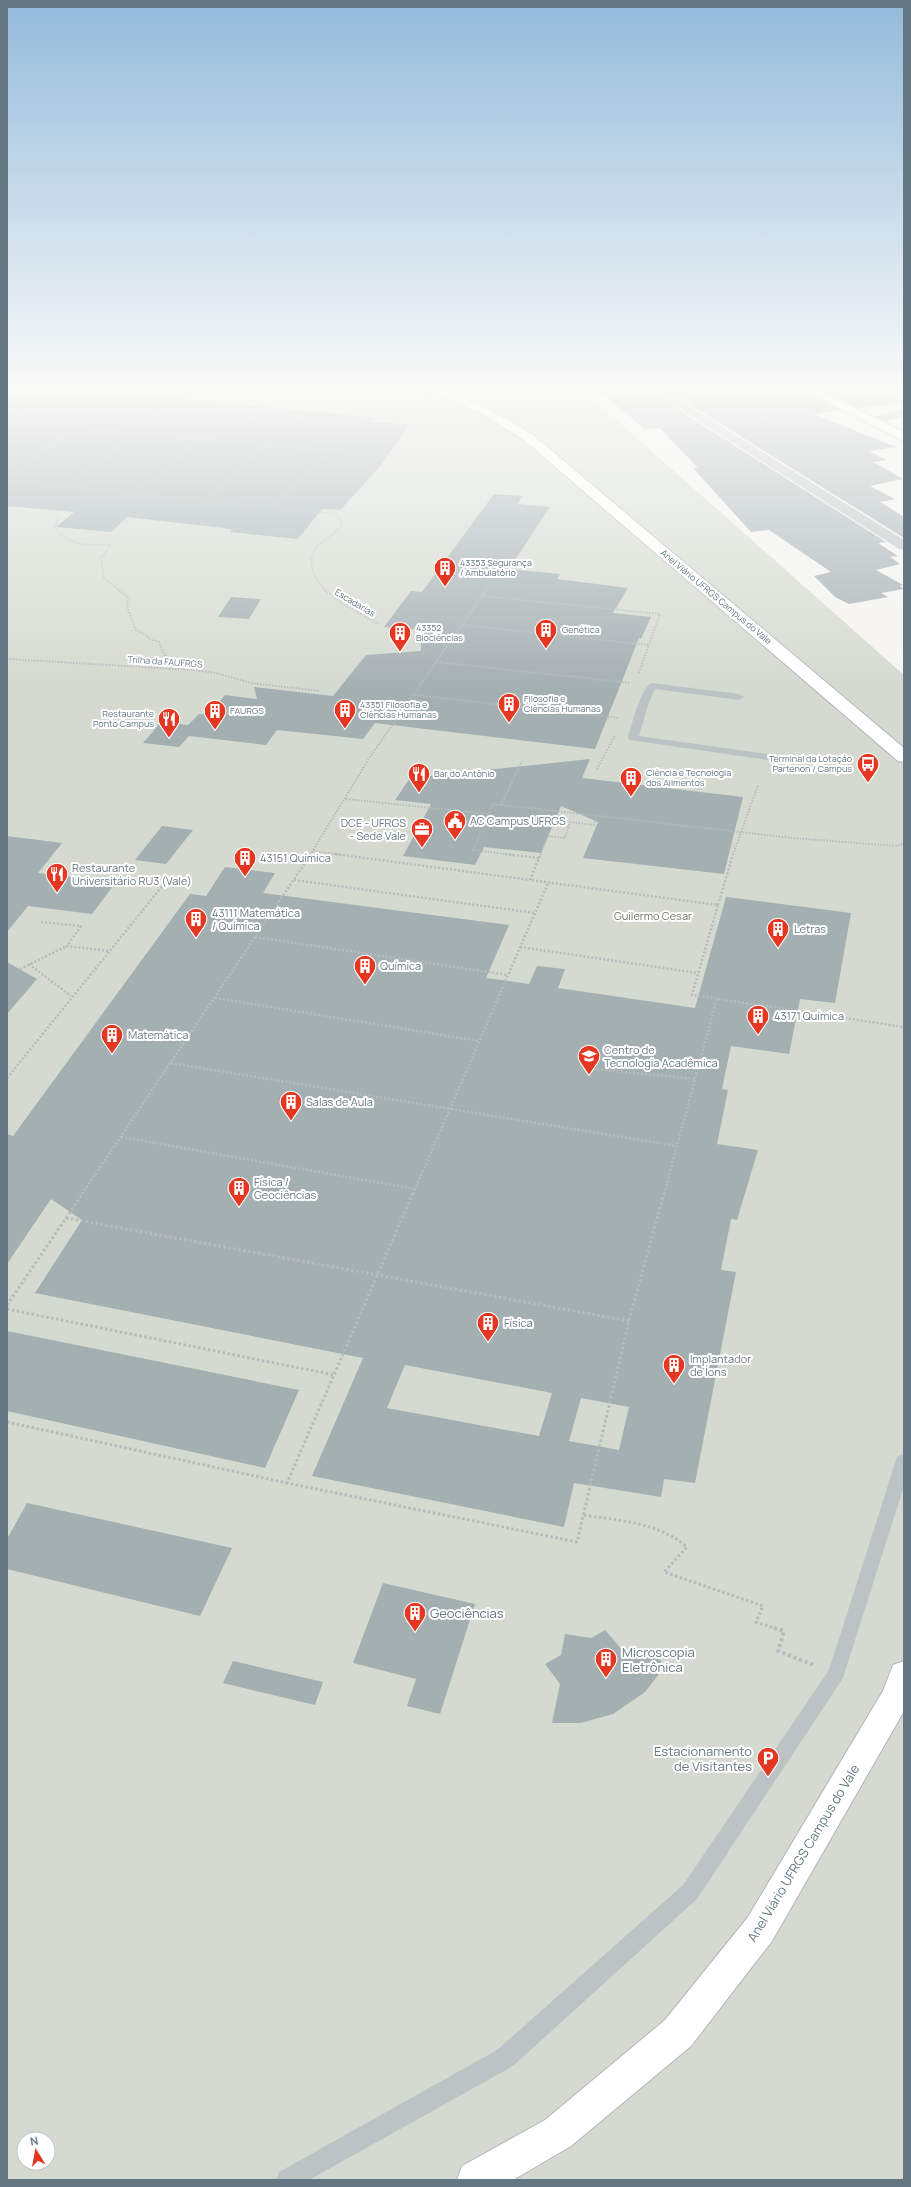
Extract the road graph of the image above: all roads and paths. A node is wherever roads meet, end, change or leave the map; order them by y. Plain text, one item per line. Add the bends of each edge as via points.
1 (69, 487) edge
2 (144, 487) edge
3 (221, 487) edge
4 (294, 487) edge
5 (587, 487) edge
6 (811, 487) edge
7 (102, 488) dead end
8 (99, 490) junction
9 (136, 494) junction
10 (206, 501) junction
11 (272, 507) junction
12 (59, 516) dead end
13 (904, 546) edge
14 (489, 586) dead end
15 (482, 596) junction
16 (379, 624) dead end
17 (462, 625) junction
18 (649, 644) junction
19 (7, 660) edge
20 (436, 662) junction
21 (171, 668) junction
22 (638, 677) dead end
23 (636, 683) dead end
24 (320, 691) dead end
25 (414, 694) junction
26 (739, 696) dead end
27 (624, 718) dead end
28 (617, 731) dead end
29 (767, 757) dead end
30 (904, 757) edge
31 (522, 762) dead end
32 (597, 769) dead end
33 (758, 785) dead end
34 (345, 799) junction
35 (501, 805) junction
36 (488, 814) junction
37 (597, 816) junction
38 (740, 832) junction
39 (904, 844) edge
40 (313, 851) junction
41 (539, 858) junction
42 (294, 880) junction
43 (530, 880) junction
44 (164, 884) dead end
45 (548, 884) junction
46 (718, 905) junction
47 (535, 913) junction
48 (41, 922) dead end
49 (255, 937) junction
50 (67, 946) junction
51 (520, 946) junction
52 (108, 951) junction
53 (29, 964) junction
54 (20, 969) dead end
55 (698, 972) junction
56 (508, 975) junction
57 (71, 996) junction
58 (215, 998) junction
59 (716, 998) junction
60 (904, 1027) edge
61 (480, 1041) junction
62 (171, 1063) junction
63 (585, 1068) dead end
64 (7, 1078) edge
65 (696, 1079) junction
66 (449, 1110) junction
67 (121, 1137) junction
68 (677, 1146) junction
69 (415, 1189) junction
70 (66, 1218) junction
71 (377, 1276) junction
72 (7, 1306) edge
73 (7, 1309) edge
74 (629, 1321) junction
75 (334, 1375) junction
76 (7, 1422) edge
77 (904, 1460) edge
78 (287, 1483) junction
79 (584, 1515) junction
80 (837, 1673) junction
81 (904, 1674) edge
82 (287, 2180) edge
83 (476, 2180) edge

1 - 8 path
2 - 9 path
3 - 10 path
4 - 11 path
5 - 30 street, Anel Viário UFRGS Campus do Vale
6 - 13 street
7 - 8 path
8 - 9 path
9 - 10 path
10 - 11 path
11 - 16 path, Escadarias via 337,514 342,524 339,532 317,548 312,557 317,580 329,596
12 - 21 path via 55,527 61,538 84,545 111,545 101,558 104,578 128,596 127,607 136,630 159,642
14 - 15 path
15 - 17 path
15 - 18 path via 660,614
17 - 18 path
17 - 20 path
18 - 22 path
19 - 21 path, Trilha da FAUFRGS
20 - 23 path
20 - 25 path
21 - 24 path, Trilha da FAUFRGS via 216,673 251,683
25 - 27 path
25 - 34 path via 370,757
26 - 29 lane via 652,686 633,738
28 - 32 path
31 - 35 path
33 - 38 path
34 - 36 path
34 - 40 path
35 - 36 path via 493,804
35 - 37 path
36 - 41 path via 473,850
37 - 38 path
37 - 41 path via 594,825 570,822 565,838 548,836
38 - 39 path via 800,839 896,846
38 - 46 path
40 - 42 path
40 - 43 path
41 - 43 path
42 - 47 path
42 - 49 path
43 - 45 path
44 - 52 path
45 - 46 path
45 - 47 path
46 - 55 path
47 - 51 path
48 - 50 path via 80,926
49 - 56 path
49 - 58 path
50 - 52 path
50 - 53 path
51 - 55 path
51 - 56 path
52 - 57 path
53 - 54 path
53 - 57 path
55 - 59 path via 692,994
56 - 61 path
57 - 64 path
58 - 61 path
58 - 62 path
59 - 60 path
59 - 65 path
61 - 66 path
62 - 66 path
62 - 67 path
63 - 65 path
65 - 68 path
66 - 68 path
66 - 69 path
67 - 69 path
67 - 70 path
68 - 74 path
69 - 71 path
70 - 71 path
70 - 72 path
71 - 74 path
71 - 75 path
73 - 75 path
74 - 79 path
75 - 78 path
76 - 78 path
77 - 80 lane
78 - 79 path via 577,1542
79 - 80 path via 655,1526 681,1541 687,1547 664,1572 763,1606 756,1622 784,1631 778,1651
80 - 82 lane via 690,1892 505,2058
81 - 83 street, Anel Viário UFRGS Campus do Vale via 897,1695 760,1929 678,2032 558,2133

